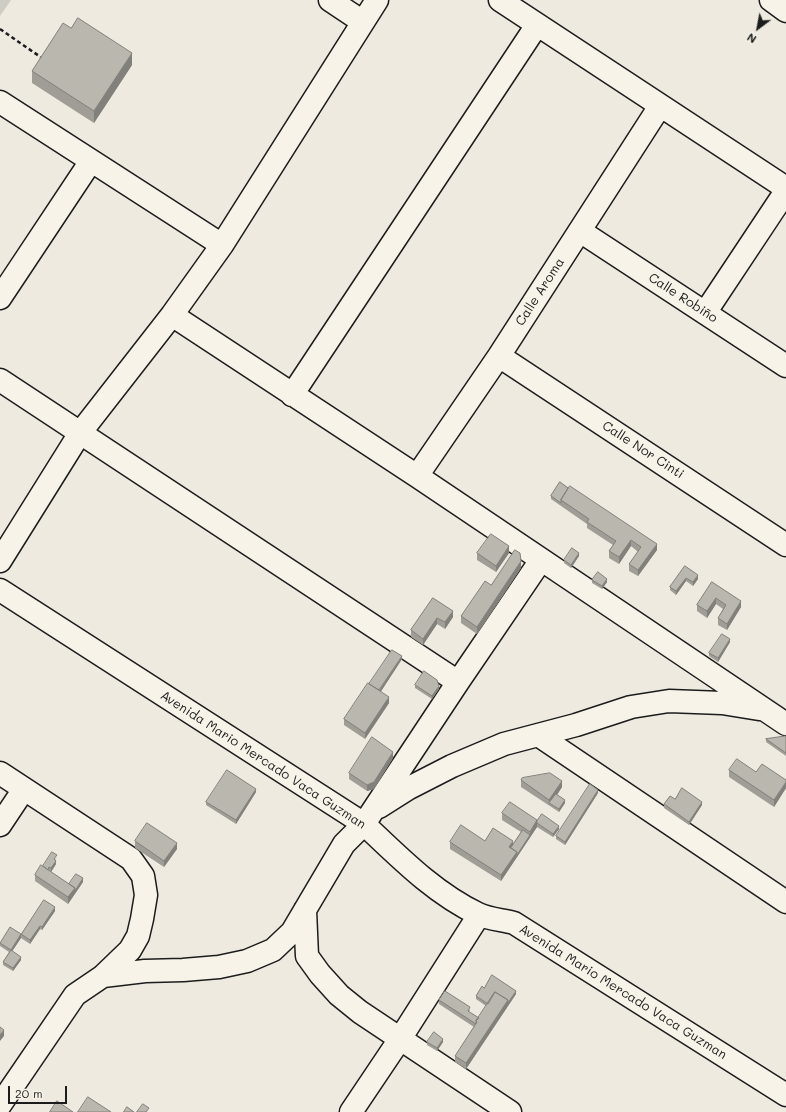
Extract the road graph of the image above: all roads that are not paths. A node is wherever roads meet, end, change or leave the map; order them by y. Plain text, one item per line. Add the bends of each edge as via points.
1 (330, 0) edge
2 (377, 0) edge
3 (500, 0) edge
4 (771, 0) edge
5 (786, 11) edge
6 (363, 22) junction
7 (537, 25) junction
8 (0, 102) edge
9 (660, 106) junction
10 (91, 161) junction
11 (786, 188) edge
12 (786, 191) edge
13 (580, 231) junction
14 (222, 245) junction
15 (6, 273) edge
16 (0, 298) edge
17 (705, 313) junction
18 (172, 315) junction
19 (499, 356) junction
20 (786, 366) edge
21 (0, 380) edge
22 (292, 395) junction
23 (80, 433) junction
24 (417, 476) junction
25 (786, 545) edge
26 (541, 560) junction
27 (0, 561) edge
28 (0, 590) edge
29 (458, 682) junction
30 (766, 710) junction
31 (786, 724) edge
32 (538, 735) junction
33 (0, 773) edge
34 (24, 789) junction
35 (369, 817) junction
36 (0, 826) edge
37 (786, 902) edge
38 (305, 910) junction
39 (479, 915) junction
40 (103, 976) junction
41 (400, 1039) junction
42 (786, 1095) edge
43 (0, 1105) edge
44 (351, 1112) edge
45 (510, 1112) edge

1 - 6 street
2 - 6 street
3 - 7 street
4 - 5 street
6 - 14 street
7 - 9 street
7 - 22 street
8 - 10 street
9 - 11 street
9 - 13 street, Calle Aroma
10 - 14 street
10 - 15 street
12 - 17 street
13 - 17 street, Calle Robiño
13 - 19 street, Calle Aroma
14 - 18 street
15 - 16 street
17 - 20 street, Calle Robiño
18 - 22 street
18 - 23 street
19 - 24 street, Calle Aroma
19 - 25 street, Calle Nor Cinti
21 - 23 street
22 - 24 street
23 - 27 street
23 - 29 street
24 - 26 street
26 - 29 street
26 - 30 street
28 - 35 street, Avenida Mario Mercado Vaca Guzman
29 - 35 street
30 - 31 street
30 - 32 street via 722,703 669,701 631,707
32 - 35 street via 504,744 452,766 409,788
32 - 37 street
33 - 34 street
34 - 36 street
34 - 40 street via 131,859 143,876 146,895 138,936 130,950
35 - 38 street via 344,844
35 - 39 street, Avenida Mario Mercado Vaca Guzman via 416,873
38 - 40 street via 292,932 273,950 247,961 190,970 145,971
38 - 41 street via 307,956 320,974 349,1004
39 - 41 street
39 - 42 street, Avenida Mario Mercado Vaca Guzman via 514,923
40 - 43 street via 75,995
41 - 44 street
41 - 45 street

